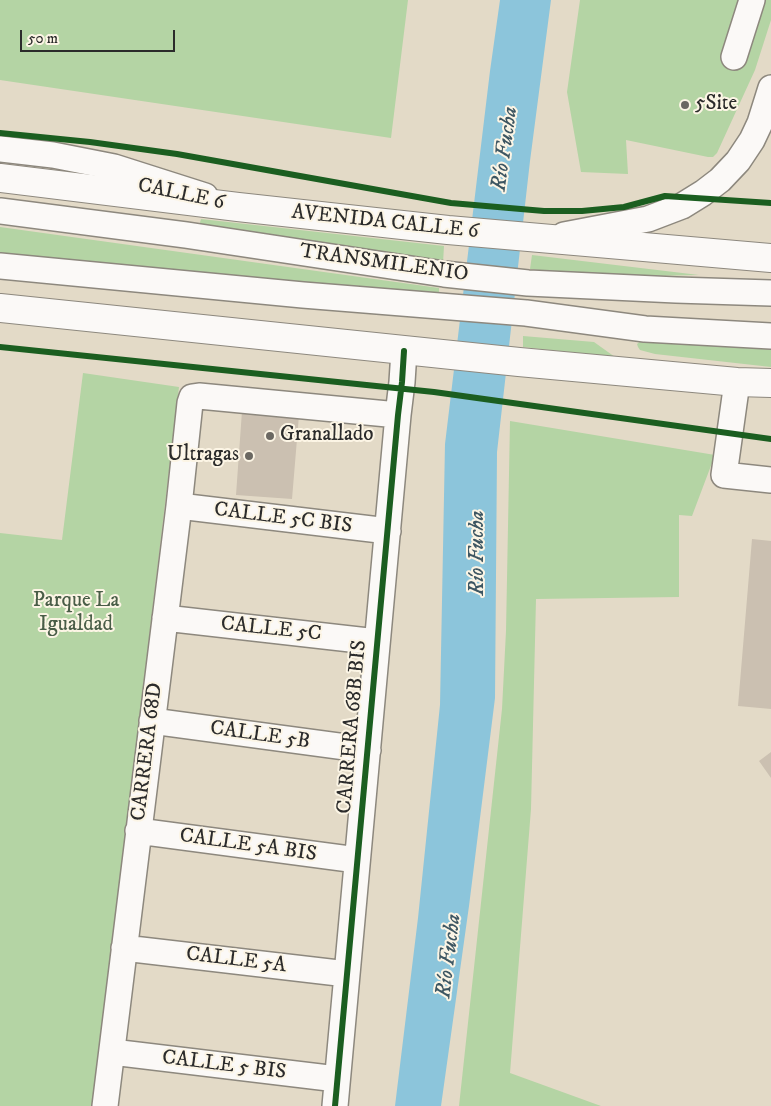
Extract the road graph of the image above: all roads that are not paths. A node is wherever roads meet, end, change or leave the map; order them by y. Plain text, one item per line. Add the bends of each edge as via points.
1 (752, 0) edge
2 (734, 57) dead end
3 (771, 88) edge
4 (0, 149) edge
5 (0, 162) edge
6 (0, 178) edge
7 (238, 207) junction
8 (0, 211) edge
9 (541, 239) junction
10 (771, 258) edge
11 (0, 266) edge
12 (771, 293) edge
13 (0, 308) edge
14 (771, 336) edge
15 (404, 351) junction
16 (737, 382) junction
17 (771, 383) edge
18 (771, 399) edge
19 (398, 415) junction
20 (771, 480) edge
21 (179, 506) junction
22 (388, 531) junction
23 (165, 618) junction
24 (377, 642) junction
25 (152, 721) junction
26 (368, 750) junction
27 (138, 831) junction
28 (357, 860) junction
29 (124, 948) junction
30 (347, 974) junction
31 (112, 1052) junction
32 (337, 1079) junction
33 (105, 1106) edge
34 (335, 1106) edge

1 - 2 street
3 - 9 street via 752,140 738,161 703,193 682,206 648,219
4 - 7 street, CALLE 6 via 114,167
5 - 7 street, CALLE 6 via 80,174
6 - 7 highway, AVENIDA CALLE 6
7 - 9 highway, AVENIDA CALLE 6
8 - 12 street, TRANSMILENIO via 528,283
9 - 10 highway, AVENIDA CALLE 6
11 - 14 street, TRANSMILENIO via 526,313 645,329
13 - 15 highway
15 - 16 highway
15 - 19 street, CARRERA 68B BIS
16 - 17 highway
16 - 18 highway
16 - 20 street via 724,475
19 - 21 street, CARRERA 68D via 192,397
19 - 22 street, CARRERA 68B BIS
21 - 22 street, CALLE 5C BIS
21 - 23 street, CARRERA 68D
22 - 24 street, CARRERA 68B BIS
23 - 24 street, CALLE 5C
23 - 25 street, CARRERA 68D
24 - 26 street, CARRERA 68B BIS
25 - 26 street, CALLE 5B
25 - 27 street, CARRERA 68D
26 - 28 street, CARRERA 68B BIS
27 - 28 street, CALLE 5A BIS
27 - 29 street, CARRERA 68D
28 - 30 street, CARRERA 68B BIS
29 - 30 street, CALLE 5A
29 - 31 street, CARRERA 68D
30 - 32 street, CARRERA 68B BIS
31 - 32 street, CALLE 5 BIS
31 - 33 street, CARRERA 68D
32 - 34 street, CARRERA 68B BIS

